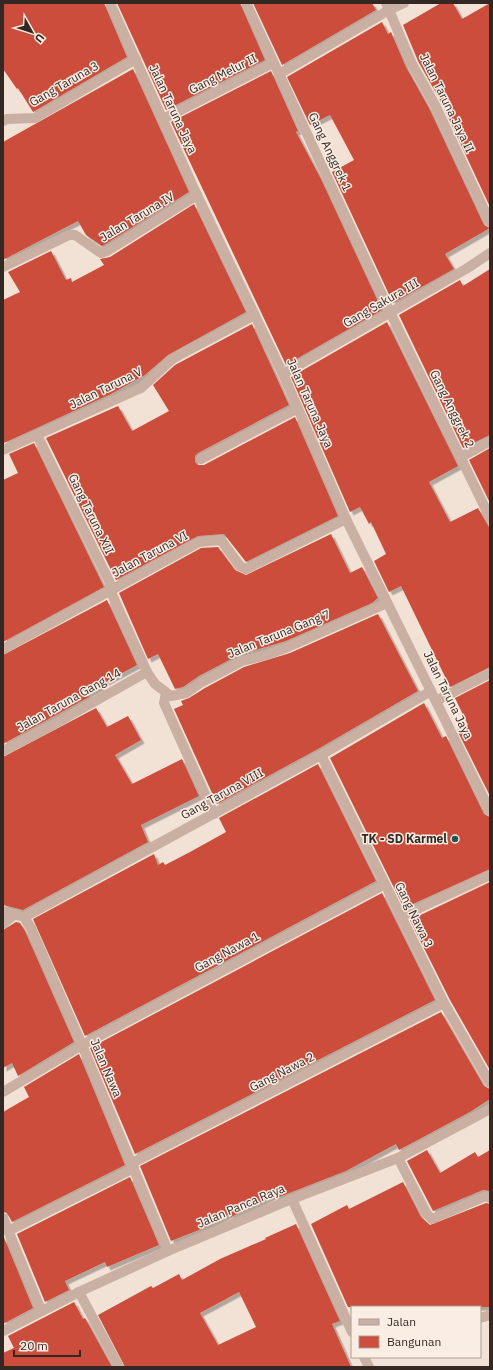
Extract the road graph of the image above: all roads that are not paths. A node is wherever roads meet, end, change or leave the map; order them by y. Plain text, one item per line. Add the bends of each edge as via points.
1 (110, 3) edge
2 (246, 3) edge
3 (404, 3) edge
4 (388, 6) edge
5 (136, 60) junction
6 (273, 63) junction
7 (279, 74) junction
8 (164, 119) junction
9 (3, 121) edge
10 (197, 195) junction
11 (490, 222) edge
12 (490, 253) edge
13 (3, 267) edge
14 (390, 312) junction
15 (255, 315) junction
16 (283, 374) junction
17 (298, 408) junction
18 (37, 435) junction
19 (490, 441) edge
20 (3, 450) edge
21 (461, 457) junction
22 (201, 459) dead end
23 (490, 518) edge
24 (346, 519) junction
25 (110, 590) junction
26 (387, 603) junction
27 (3, 649) edge
28 (146, 672) junction
29 (490, 674) edge
30 (431, 691) junction
31 (166, 693) junction
32 (442, 698) junction
33 (3, 751) edge
34 (321, 755) junction
35 (486, 794) edge
36 (490, 811) edge
37 (214, 814) junction
38 (490, 875) edge
39 (385, 884) junction
40 (3, 911) edge
41 (19, 916) junction
42 (400, 917) junction
43 (3, 924) edge
44 (444, 1003) junction
45 (82, 1044) junction
46 (490, 1083) edge
47 (3, 1092) edge
48 (490, 1109) edge
49 (398, 1158) junction
50 (133, 1166) junction
51 (490, 1198) edge
52 (292, 1199) junction
53 (3, 1218) edge
54 (7, 1233) edge
55 (168, 1251) junction
56 (79, 1292) junction
57 (41, 1310) junction
58 (351, 1330) edge
59 (3, 1331) edge
60 (364, 1358) edge
61 (119, 1367) edge
62 (369, 1367) edge

1 - 5 street, Jalan Taruna Jaya
2 - 6 street, Gang Anggrek 1
3 - 4 street
4 - 7 street
4 - 11 street, Jalan Taruna Jaya II via 412,64 435,105
5 - 8 street, Jalan Taruna Jaya
5 - 9 street, Gang Taruna 3 via 35,118
6 - 7 street, Gang Anggrek 1
6 - 8 street, Gang Melur II
7 - 14 street, Gang Anggrek 1
8 - 10 street, Jalan Taruna Jaya
10 - 13 street, Jalan Taruna IV via 107,251 101,252 69,235
10 - 15 street, Jalan Taruna Jaya
12 - 14 street, Gang Sakura III
14 - 16 street, Gang Sakura III
14 - 21 street, Gang Anggrek 2
15 - 16 street, Jalan Taruna Jaya
15 - 18 street, Jalan Taruna V via 171,360 141,388
16 - 17 street, Jalan Taruna Jaya
17 - 22 street
17 - 24 street, Jalan Taruna Jaya
18 - 20 street, Jalan Taruna V
18 - 25 street, Gang Taruna XII via 104,570 110,583
19 - 21 street
21 - 23 street, Gang Anggrek 2
24 - 25 street, Jalan Taruna VI via 246,569 240,566 221,540 199,542
24 - 26 street, Jalan Taruna Jaya
25 - 27 street, Jalan Taruna VI
25 - 28 street, Gang Taruna XII
26 - 30 street, Jalan Taruna Jaya
26 - 31 street, Jalan Taruna Gang 7 via 288,647 242,661 186,693 171,696
28 - 31 street
28 - 33 street, Jalan Taruna Gang 14
29 - 32 street
30 - 32 street, Jalan Taruna Jaya
30 - 34 street, Gang Taruna VIII
31 - 37 street via 164,703
32 - 35 street, Jalan Taruna Jaya
34 - 37 street, Gang Taruna VIII
34 - 39 street, Gang Nawa 3
35 - 36 street, Jalan Taruna Jaya
37 - 41 street, Gang Taruna VIII
38 - 42 street
39 - 42 street, Gang Nawa 3
39 - 45 street, Gang Nawa 1
40 - 41 street
41 - 43 street, Gang Taruna VIII
41 - 45 street, Jalan Nawa via 31,928
42 - 44 street, Gang Nawa 3
44 - 46 street, Gang Nawa 3
44 - 50 street, Gang Nawa 2
45 - 47 street, Gang Nawa 1
45 - 50 street, Jalan Nawa
48 - 49 street, Jalan Panca Raya
49 - 51 street via 427,1214 432,1218 486,1196
49 - 52 street, Jalan Panca Raya
50 - 54 street, Gang Nawa 2
50 - 55 street, Jalan Nawa
52 - 55 street, Jalan Panca Raya
52 - 58 street
53 - 54 street
54 - 57 street
55 - 56 street, Jalan Panca Raya
56 - 57 street, Jalan Panca Raya
56 - 61 street
57 - 59 street, Jalan Panca Raya
60 - 62 street

